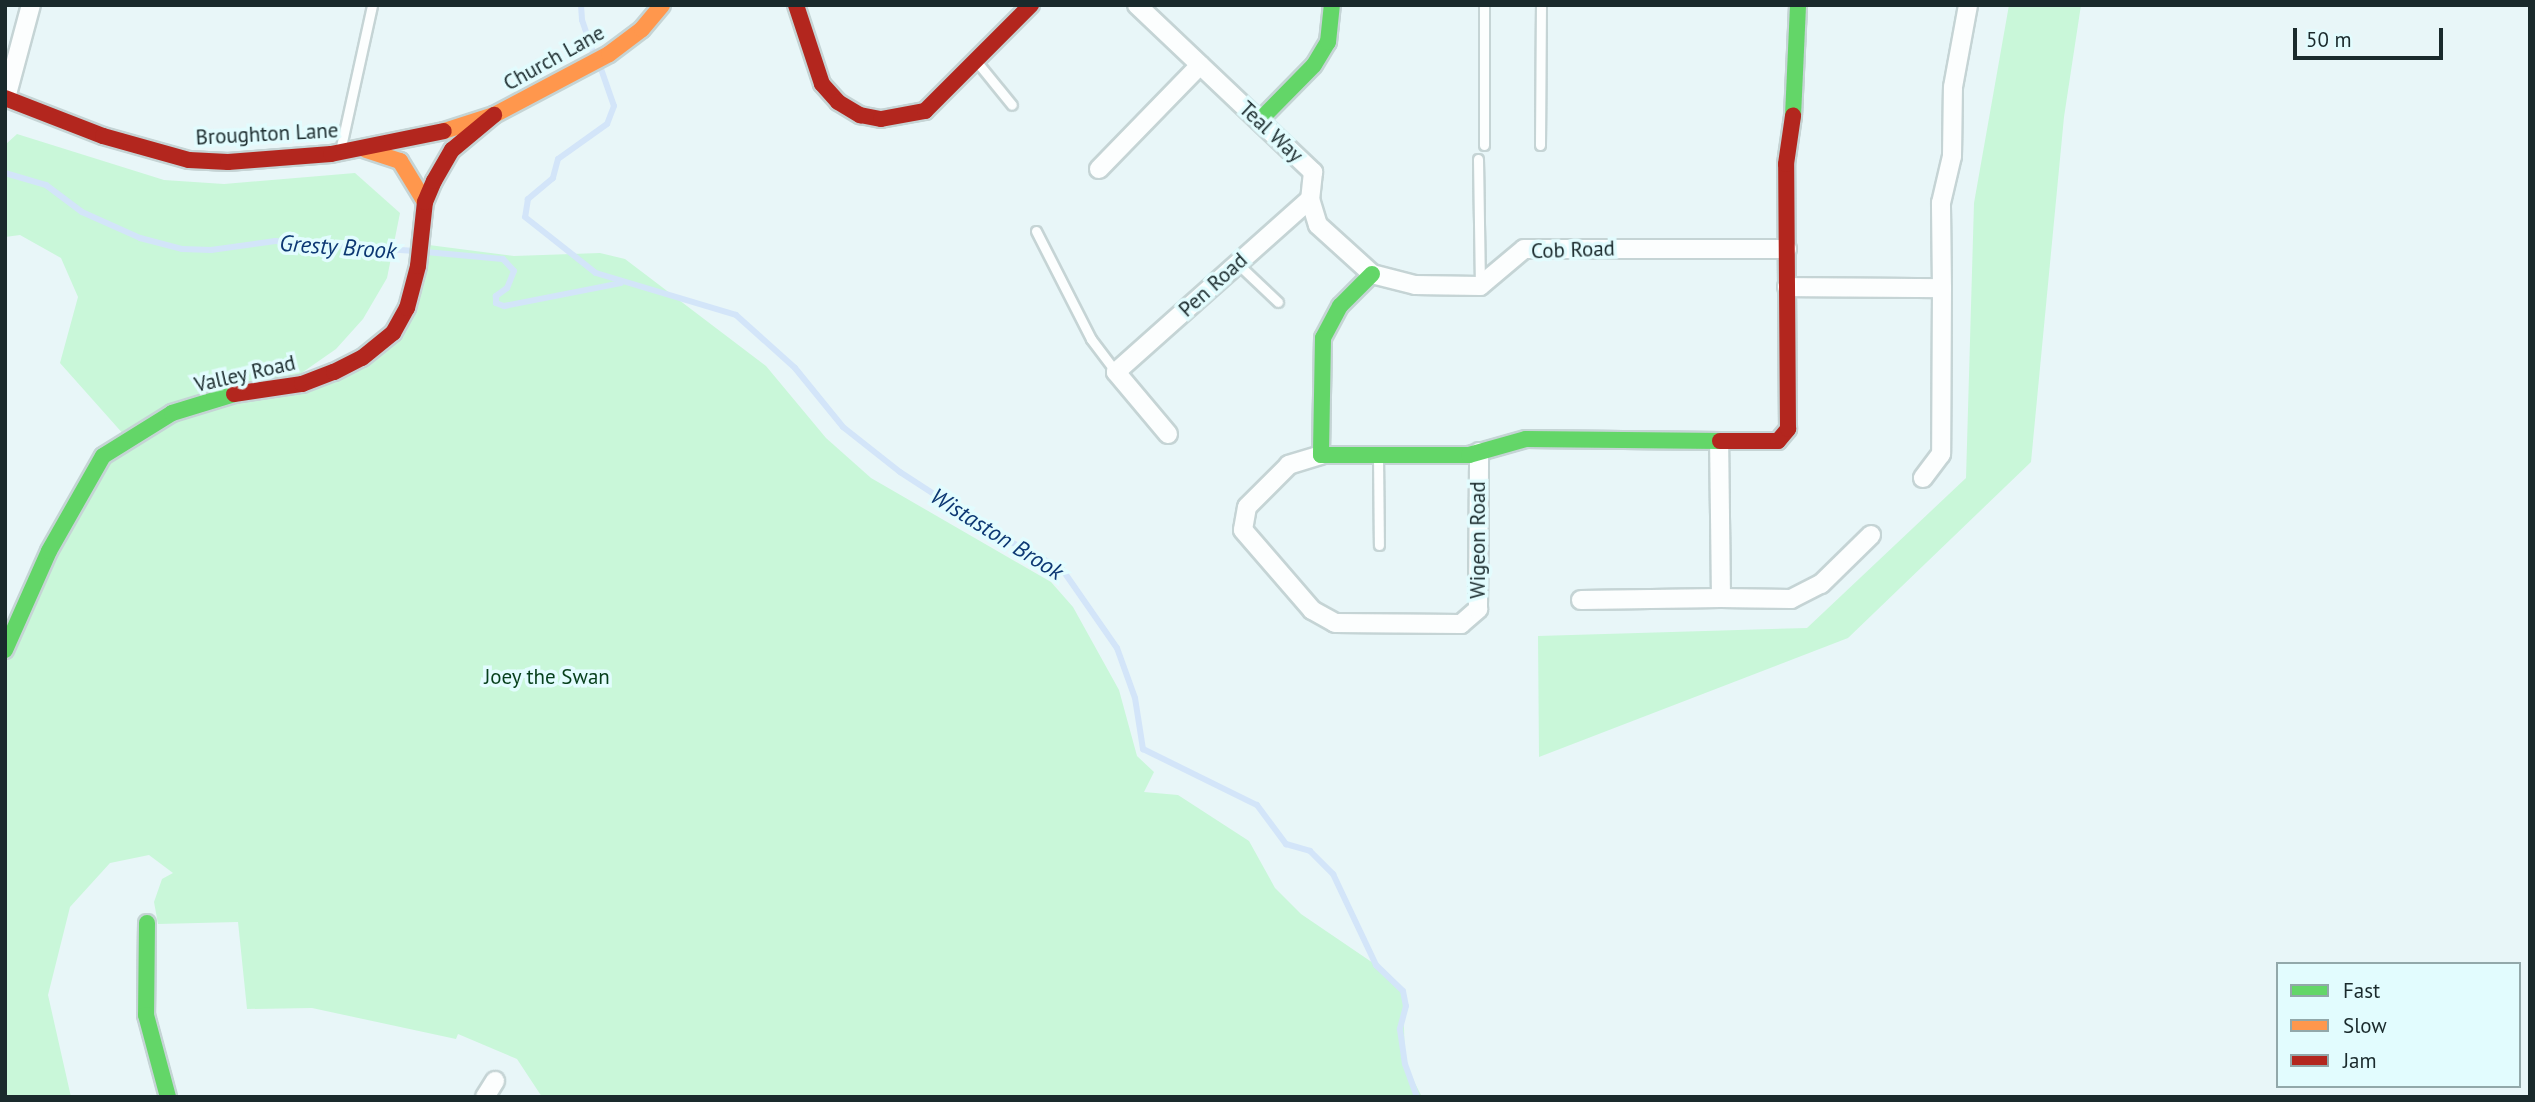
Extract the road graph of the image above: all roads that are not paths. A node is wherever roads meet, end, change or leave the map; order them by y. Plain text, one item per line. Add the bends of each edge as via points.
1 (31, 5) edge
2 (372, 5) edge
3 (662, 5) edge
4 (796, 5) edge
5 (1031, 5) edge
6 (1137, 5) edge
7 (1332, 5) edge
8 (1484, 5) edge
9 (1541, 5) edge
10 (1798, 5) edge
11 (1968, 5) edge
12 (977, 62) junction
13 (1200, 65) junction
14 (6, 98) edge
15 (1012, 105) dead end
16 (494, 115) junction
17 (1259, 121) junction
18 (1483, 145) dead end
19 (1540, 145) dead end
20 (363, 149) junction
21 (340, 153) junction
22 (1478, 159) dead end
23 (1099, 169) dead end
24 (1310, 199) junction
25 (425, 202) junction
26 (1035, 231) dead end
27 (1787, 249) junction
28 (1238, 264) junction
29 (1372, 274) junction
30 (1480, 286) junction
31 (1787, 287) junction
32 (1942, 288) junction
33 (1278, 302) dead end
34 (1116, 372) junction
35 (1168, 433) dead end
36 (1719, 442) junction
37 (1479, 452) junction
38 (1321, 455) junction
39 (1378, 455) junction
40 (1923, 478) dead end
41 (1871, 535) dead end
42 (1379, 545) dead end
43 (1721, 598) junction
44 (1581, 600) dead end
45 (5, 650) edge
46 (147, 923) dead end
47 (495, 1081) dead end
48 (168, 1097) edge
49 (485, 1097) edge

1 - 14 street
2 - 21 lane
3 - 16 street, Church Lane via 642,29 609,54
4 - 12 street via 818,78 838,102 860,115 900,118 925,111
5 - 12 street
6 - 13 street, Teal Way
7 - 17 street via 1328,41 1314,65
8 - 18 lane
9 - 19 lane
10 - 27 street via 1787,164
11 - 32 street via 1953,87 1952,156 1941,204
12 - 15 lane
13 - 17 street, Teal Way
13 - 23 street
14 - 21 street, Broughton Lane via 126,144 188,160 228,162
16 - 20 street, Broughton Lane via 424,137
16 - 25 street, Valley Road via 452,150
17 - 24 street, Teal Way via 1313,172
20 - 21 street, Broughton Lane
20 - 25 street via 400,161
22 - 30 lane
24 - 28 street, Pen Road
24 - 29 street, Teal Way via 1318,225
25 - 45 street, Valley Road via 418,266 407,308 393,333 362,358 302,384 240,392 172,413 103,456 49,551
26 - 34 lane via 1091,339
27 - 30 street, Cob Road via 1524,249
27 - 31 street
28 - 33 lane
28 - 34 street, Pen Road
29 - 30 street via 1415,285
29 - 38 street via 1340,306 1323,338
31 - 32 street
31 - 36 street via 1788,429 1784,437 1770,443
32 - 40 street via 1941,454
34 - 35 street
36 - 37 street via 1526,439
36 - 43 street
37 - 38 street, Wigeon Road via 1478,609 1461,624 1335,623 1312,610 1242,530 1247,507 1289,465
37 - 39 street
38 - 39 street
39 - 42 lane
41 - 43 street via 1821,584 1791,599
43 - 44 street
46 - 48 street via 146,1015
47 - 49 street

